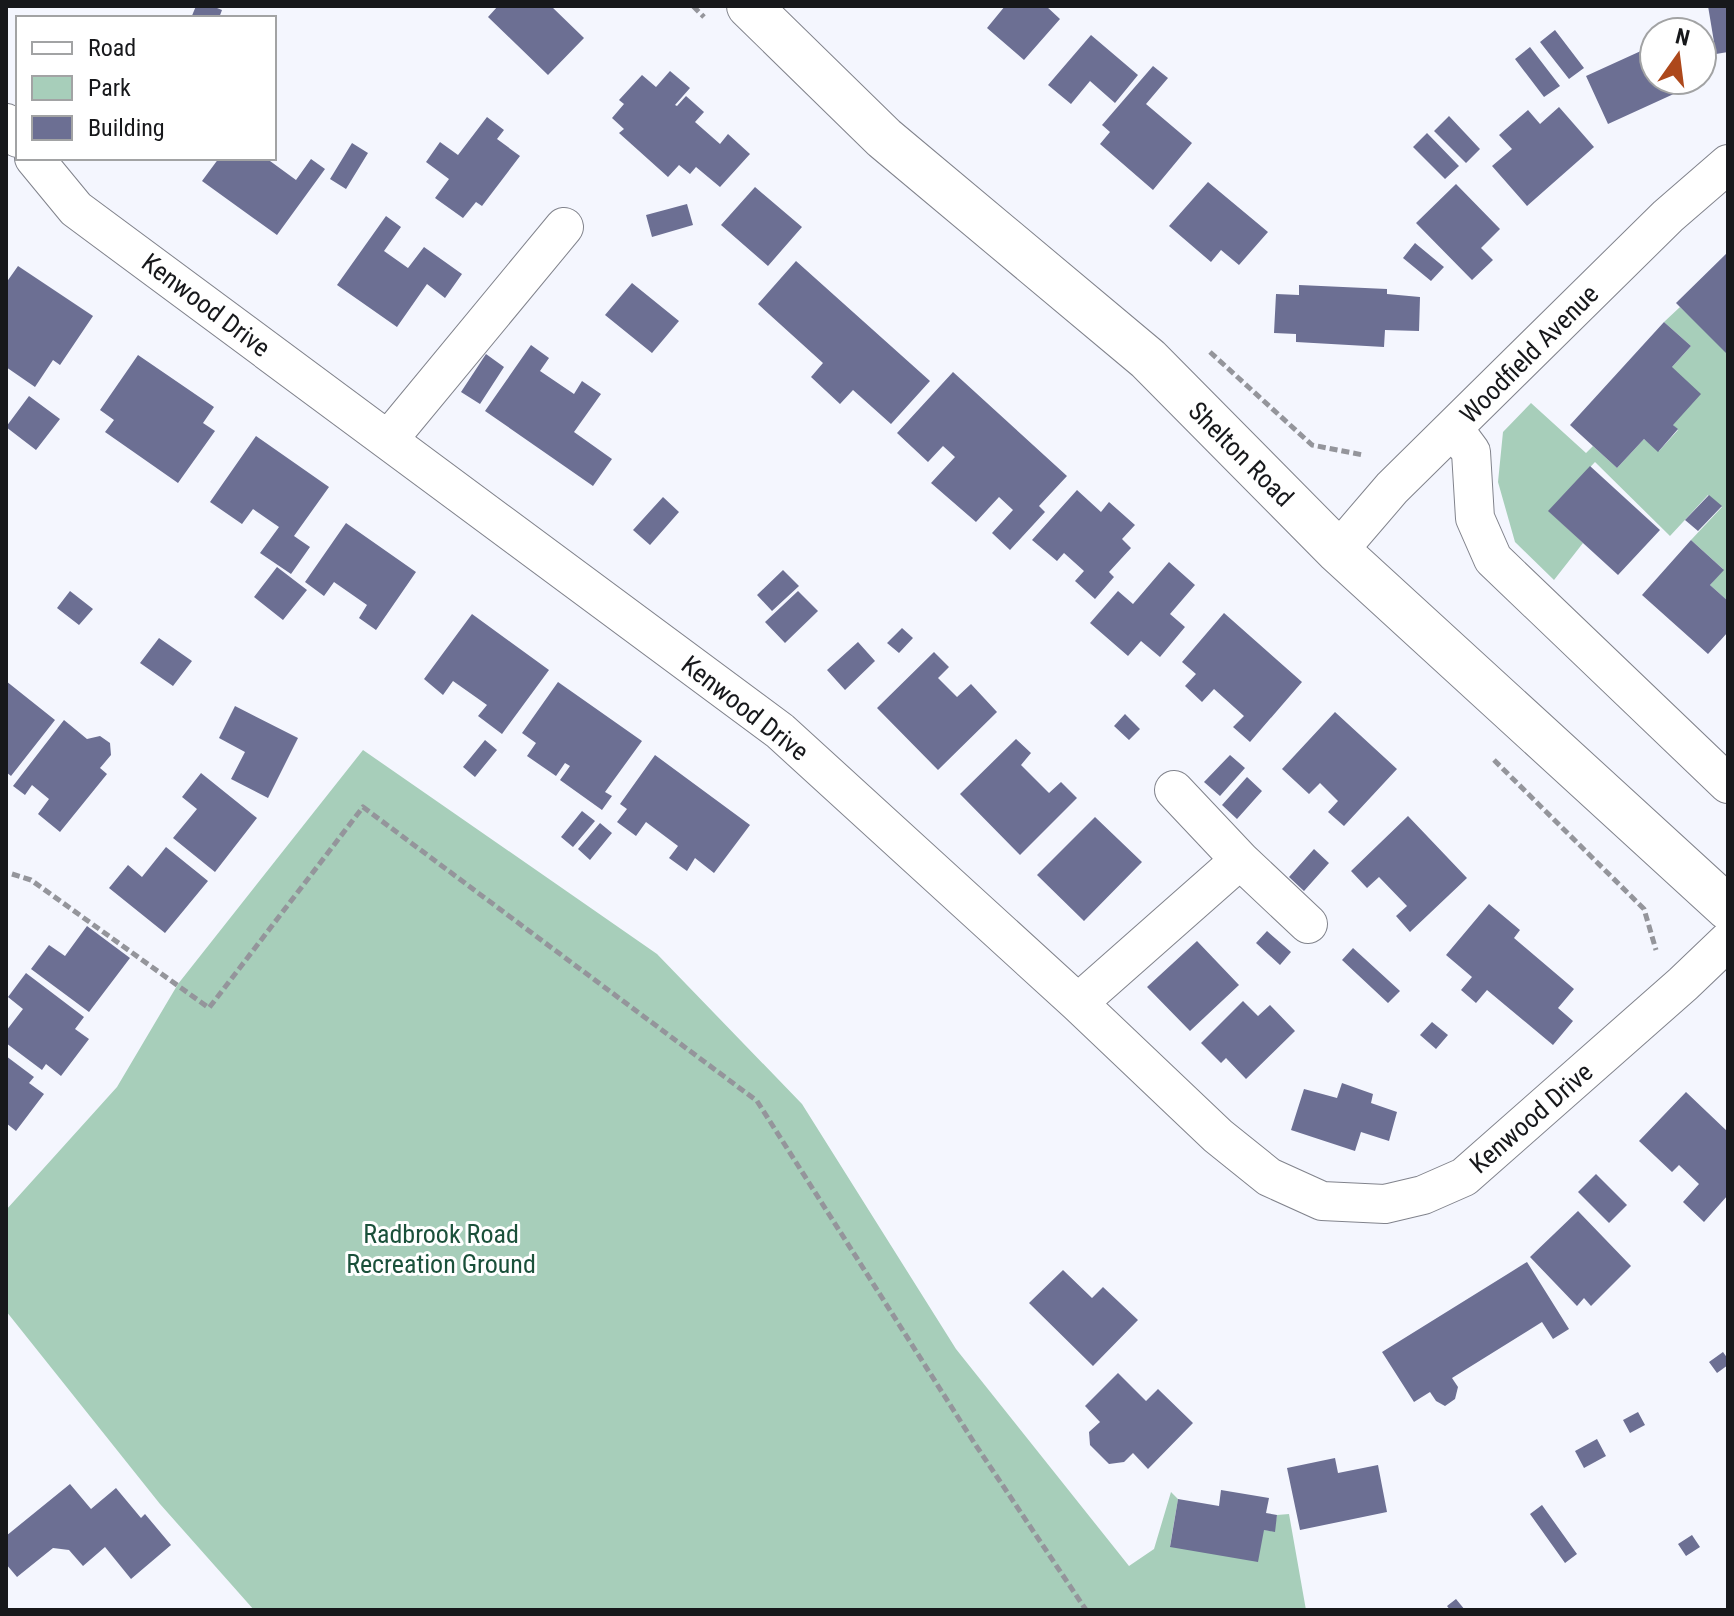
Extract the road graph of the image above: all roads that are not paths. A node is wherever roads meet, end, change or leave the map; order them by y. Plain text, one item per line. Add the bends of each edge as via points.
1 (749, 6) edge
2 (36, 160) edge
3 (1728, 164) edge
4 (564, 227) dead end
5 (1454, 429) junction
6 (388, 440) junction
7 (1338, 551) junction
8 (1728, 784) edge
9 (1174, 790) dead end
10 (1240, 860) junction
11 (1728, 908) edge
12 (1308, 924) dead end
13 (1728, 941) edge
14 (1078, 1003) junction

1 - 7 main road, Shelton Road via 884,138 1148,359
2 - 6 street, Kenwood Drive via 76,209
3 - 5 street, Woodfield Avenue via 1668,216
4 - 6 street
5 - 7 street, Woodfield Avenue via 1392,488
5 - 8 street via 1471,452 1475,518 1493,559
6 - 14 street, Kenwood Drive via 780,731
7 - 11 main road, Shelton Road
9 - 10 street
10 - 12 street
10 - 14 street
13 - 14 street, Kenwood Drive via 1464,1177 1385,1204 1322,1201 1269,1177 1218,1136

